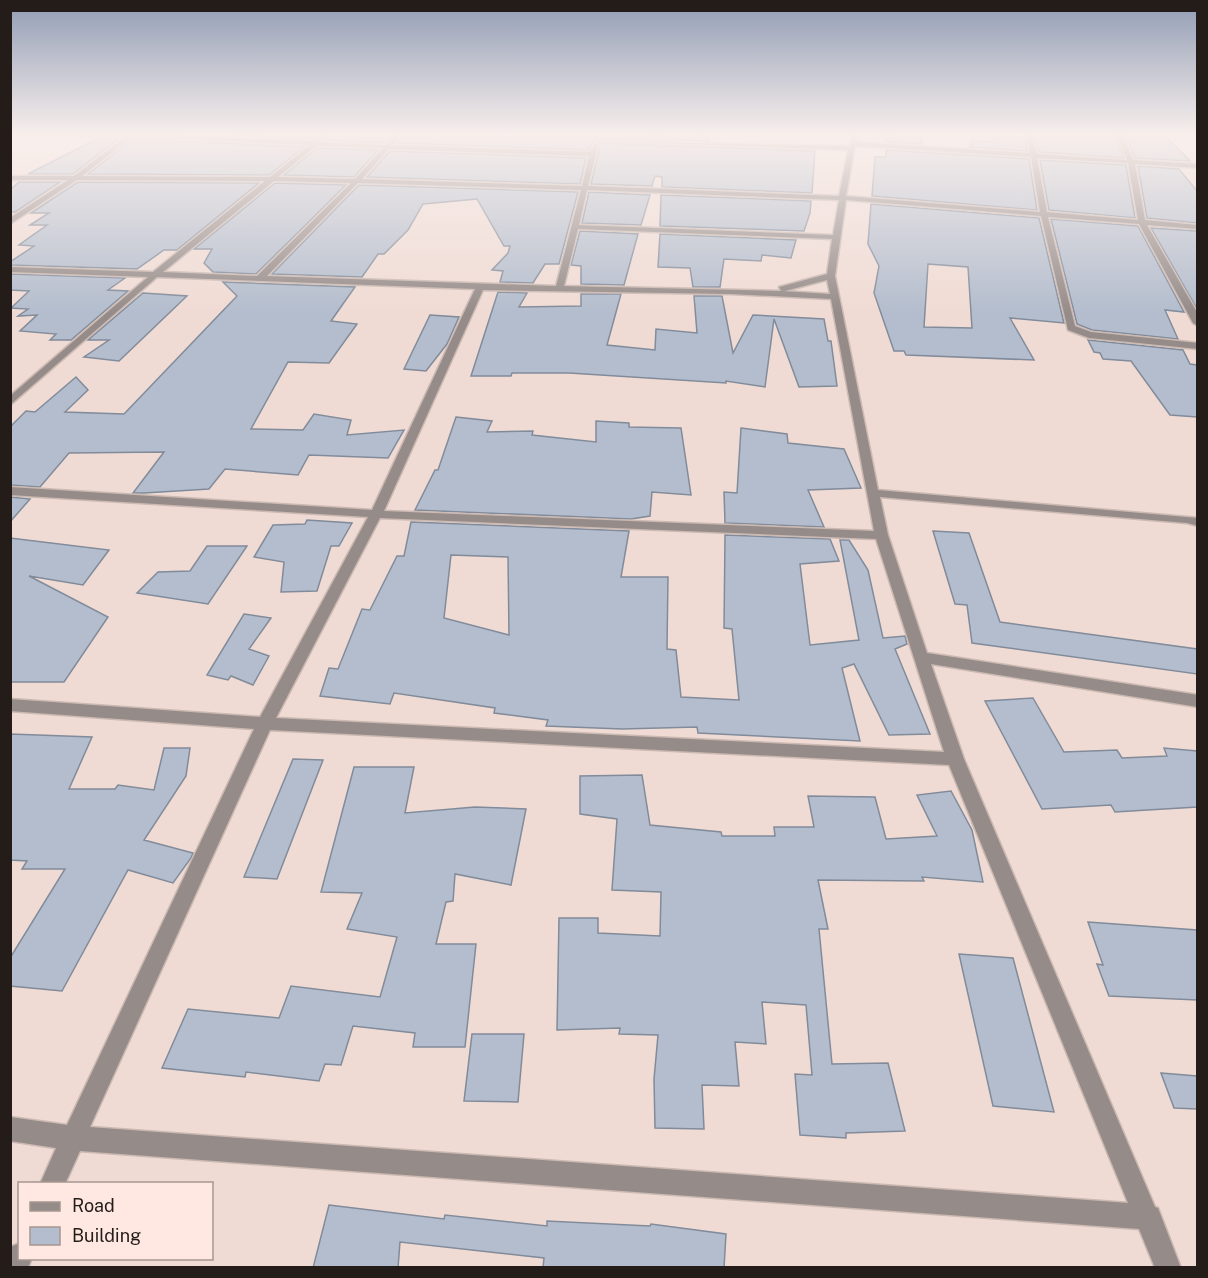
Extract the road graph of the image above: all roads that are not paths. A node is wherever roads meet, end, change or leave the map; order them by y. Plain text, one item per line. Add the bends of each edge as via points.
1 (53, 194) edge
2 (255, 194) edge
3 (344, 194) edge
4 (584, 194) edge
5 (718, 194) edge
6 (844, 194) edge
7 (1041, 194) edge
8 (1137, 194) edge
9 (843, 198) junction
10 (1044, 215) junction
11 (10, 222) edge
12 (1142, 223) junction
13 (575, 227) junction
14 (1197, 227) edge
15 (837, 237) junction
16 (10, 269) edge
17 (156, 274) junction
18 (831, 276) junction
19 (259, 279) junction
20 (480, 287) junction
21 (559, 289) junction
22 (770, 293) junction
23 (834, 297) junction
24 (1197, 322) edge
25 (1197, 346) edge
26 (10, 402) edge
27 (10, 491) edge
28 (873, 493) junction
29 (376, 514) junction
30 (1197, 522) edge
31 (881, 535) junction
32 (921, 657) junction
33 (1197, 701) edge
34 (10, 705) edge
35 (265, 724) junction
36 (955, 759) junction
37 (10, 1129) edge
38 (72, 1138) junction
39 (53, 1182) edge
40 (1149, 1217) junction
41 (1168, 1268) edge

1 - 11 street
2 - 17 street
3 - 19 street
4 - 13 street
5 - 9 street
6 - 9 street
7 - 10 street
8 - 12 street
9 - 10 street
9 - 15 street
10 - 12 street
10 - 25 street via 1074,331
12 - 14 street
12 - 24 street
13 - 15 street
13 - 21 street
15 - 18 street
16 - 17 street
17 - 19 street
17 - 26 street
18 - 22 street
18 - 23 street
19 - 20 street
20 - 21 street
20 - 29 street
21 - 22 street
22 - 23 street
23 - 28 street
27 - 29 street
28 - 30 street
28 - 31 street
29 - 31 street
29 - 35 street
31 - 32 street
32 - 33 street
32 - 36 street
34 - 35 street
35 - 36 street
35 - 38 street
36 - 40 street
37 - 38 street
38 - 39 street
38 - 40 street
40 - 41 street

